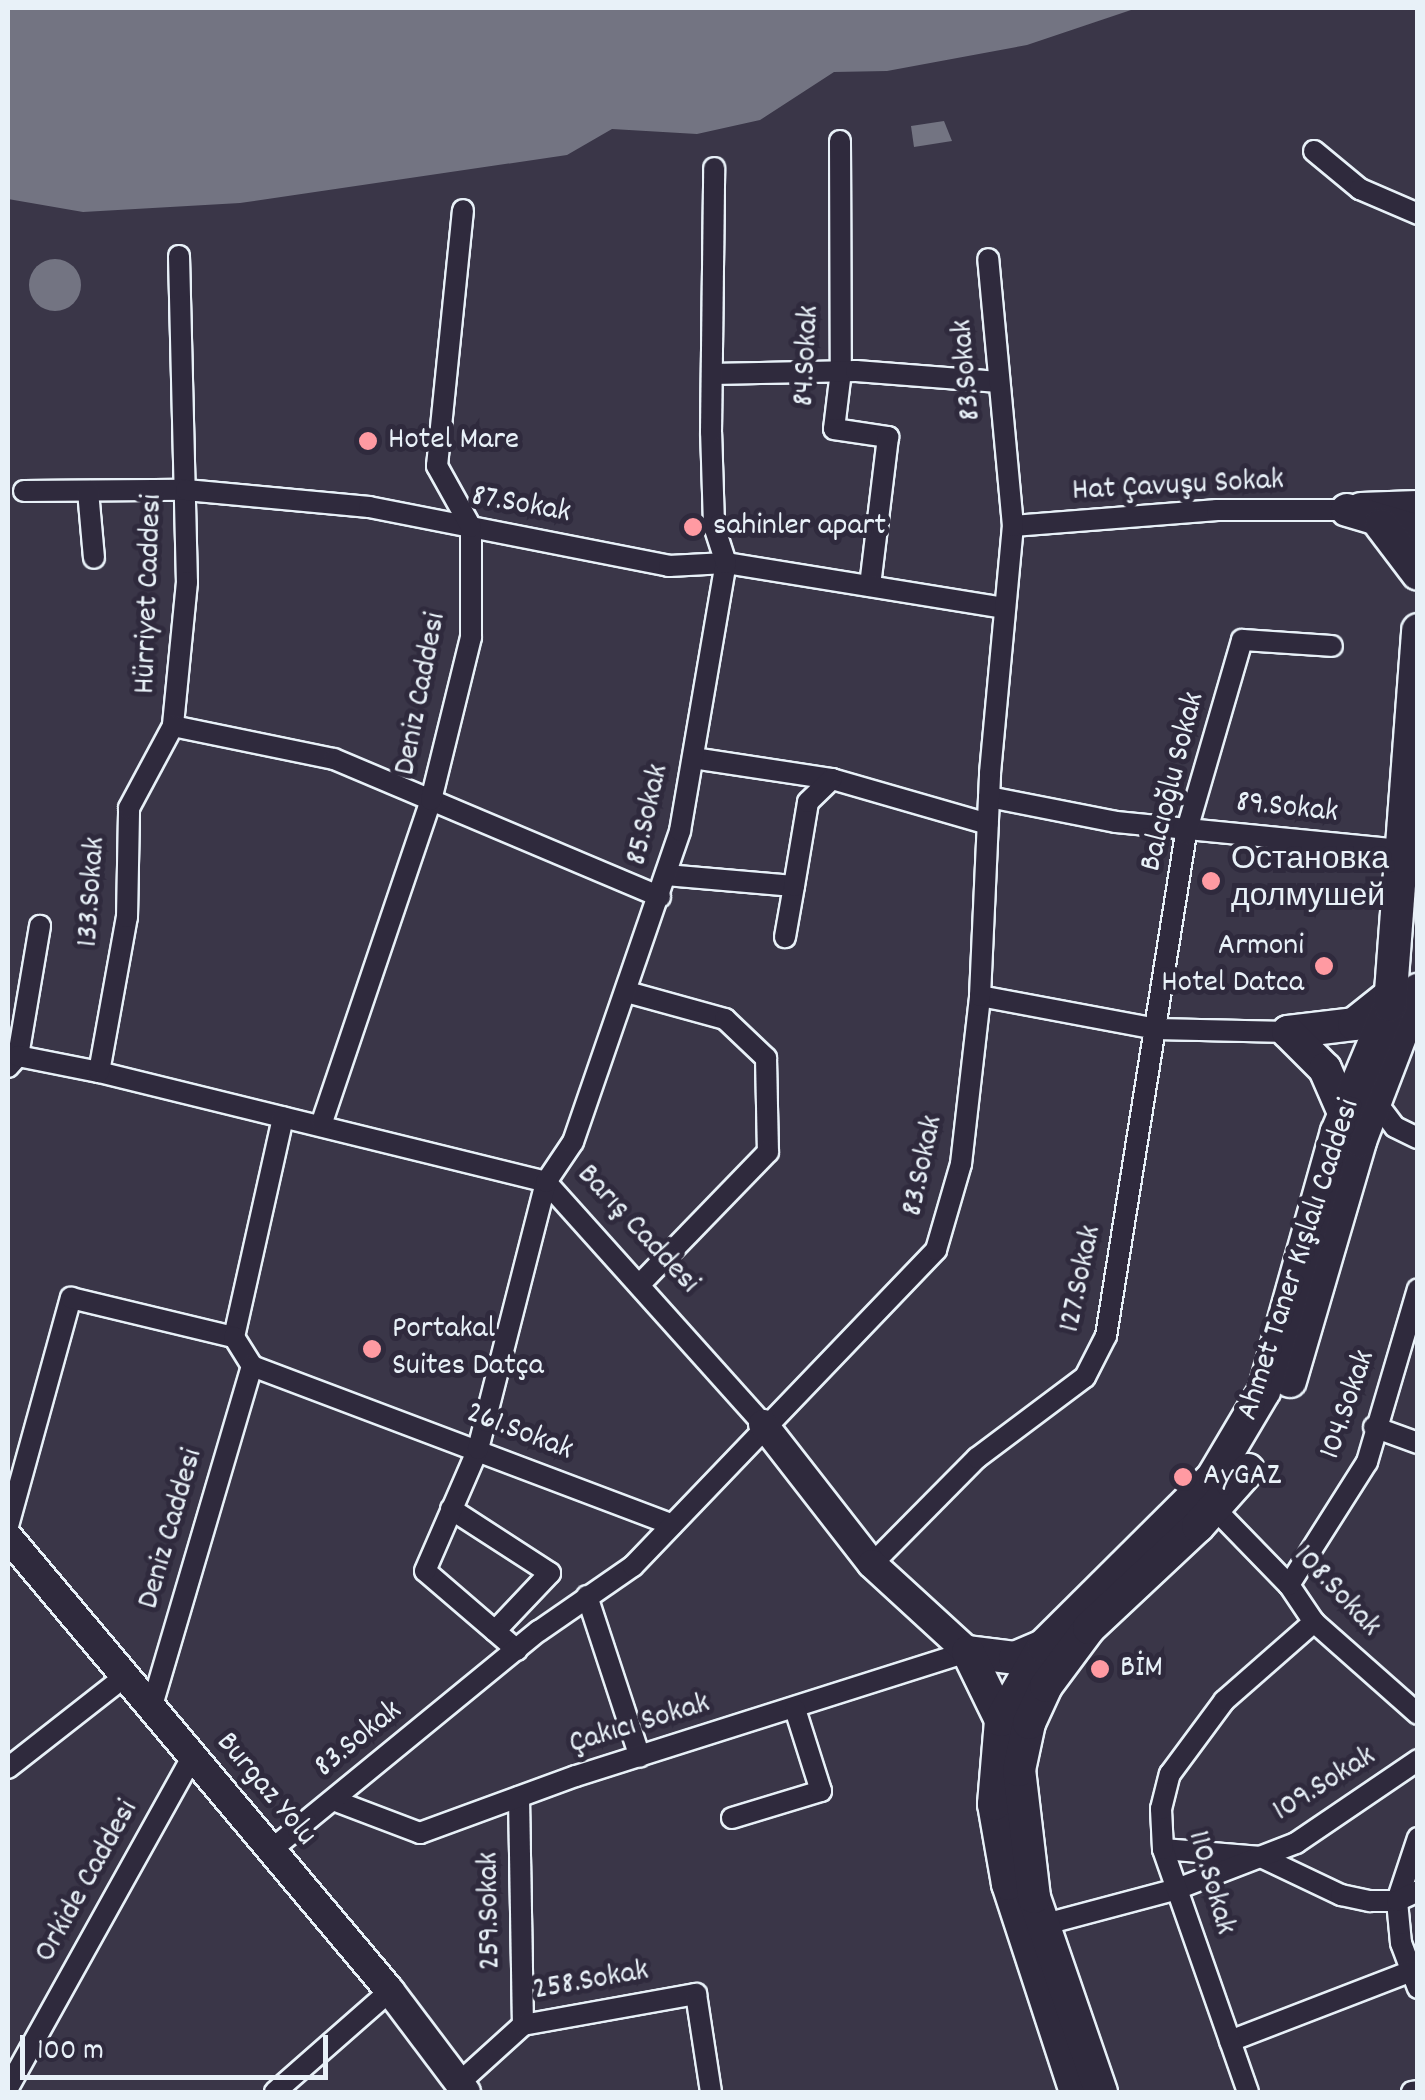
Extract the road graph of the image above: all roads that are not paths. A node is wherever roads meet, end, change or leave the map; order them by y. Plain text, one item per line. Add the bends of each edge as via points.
1 (840, 142) dead end
2 (1314, 151) dead end
3 (714, 168) dead end
4 (463, 210) dead end
5 (1418, 214) edge
6 (179, 256) dead end
7 (988, 259) dead end
8 (841, 371) junction
9 (712, 374) junction
10 (999, 382) junction
11 (186, 490) junction
12 (24, 491) dead end
13 (88, 491) junction
14 (1418, 506) edge
15 (1347, 510) junction
16 (1380, 525) junction
17 (1013, 526) junction
18 (471, 527) junction
19 (1418, 532) edge
20 (94, 558) dead end
21 (726, 563) junction
22 (1418, 574) edge
23 (870, 586) junction
24 (1004, 608) junction
25 (1418, 630) edge
26 (1332, 646) dead end
27 (173, 726) junction
28 (693, 758) junction
29 (832, 780) junction
30 (989, 797) junction
31 (431, 800) junction
32 (988, 824) junction
33 (1187, 829) junction
34 (1402, 850) junction
35 (666, 876) junction
36 (794, 886) junction
37 (660, 897) junction
38 (40, 926) dead end
39 (785, 937) dead end
40 (626, 992) junction
41 (1411, 992) edge
42 (980, 996) junction
43 (1156, 1029) junction
44 (1288, 1032) junction
45 (13, 1062) edge
46 (99, 1072) junction
47 (1376, 1102) junction
48 (1345, 1115) junction
49 (283, 1117) junction
50 (322, 1122) junction
51 (1418, 1138) edge
52 (546, 1182) junction
53 (642, 1282) junction
54 (1418, 1289) edge
55 (234, 1337) junction
56 (252, 1366) junction
57 (763, 1424) junction
58 (1374, 1428) junction
59 (1418, 1443) edge
60 (478, 1448) junction
61 (452, 1508) junction
62 (1214, 1508) junction
63 (672, 1525) junction
64 (8, 1526) edge
65 (8, 1536) edge
66 (872, 1564) junction
67 (1290, 1585) junction
68 (587, 1596) junction
69 (1314, 1622) junction
70 (495, 1631) junction
71 (1043, 1646) junction
72 (516, 1650) junction
73 (968, 1652) junction
74 (124, 1677) junction
75 (150, 1709) junction
76 (796, 1709) junction
77 (1418, 1714) edge
78 (1002, 1720) junction
79 (640, 1756) junction
80 (192, 1758) junction
81 (1418, 1760) edge
82 (8, 1768) edge
83 (520, 1797) junction
84 (333, 1800) junction
85 (732, 1818) dead end
86 (1418, 1838) edge
87 (1163, 1849) junction
88 (271, 1850) junction
89 (1261, 1857) junction
90 (1177, 1889) junction
91 (1418, 1891) edge
92 (1397, 1901) junction
93 (1042, 1925) junction
94 (1414, 1980) edge
95 (390, 1991) junction
96 (524, 2024) junction
97 (1230, 2040) junction
98 (8, 2088) edge
99 (462, 2088) edge
100 (275, 2092) edge
101 (711, 2092) edge
102 (1076, 2092) edge
103 (1101, 2092) edge
104 (1248, 2092) edge

1 - 8 street, 84.Sokak
2 - 5 street via 1360,189
3 - 9 street, 85.Sokak
4 - 18 street, Deniz Caddesi via 437,466
6 - 11 street, Hürriyet Caddesi
7 - 10 street, 83.Sokak
8 - 9 street
8 - 10 street
8 - 23 street, 84.Sokak via 834,429 888,437
9 - 21 street, 85.Sokak via 714,525
10 - 17 street, 83.Sokak
11 - 13 street, 87.Sokak
11 - 18 street, 87.Sokak via 369,508
11 - 27 street, Hürriyet Caddesi via 187,582
12 - 13 street, 87.Sokak
13 - 20 street
14 - 15 main road
15 - 16 main road
15 - 17 street, Hat Çavuşu Sokak via 1217,510
16 - 19 main road
16 - 22 main road
17 - 24 street, 83.Sokak
18 - 21 street, 87.Sokak via 669,566
18 - 31 street, Deniz Caddesi via 471,637
21 - 23 street, 87.Sokak
21 - 28 street, 85.Sokak
23 - 24 street, 87.Sokak
24 - 30 street, 83.Sokak
25 - 34 main road, Ahmet Taner Kışlalı Caddesi
26 - 33 street, Balcıoğlu Sokak via 1242,640
27 - 31 street, Hürriyet Caddesi via 334,759
27 - 46 street, 133.Sokak via 128,808 126,917
28 - 29 street
28 - 35 street, 85.Sokak
29 - 32 street
29 - 36 street via 808,802
30 - 32 street, 83.Sokak
30 - 33 street, 89.Sokak
31 - 37 street, Hürriyet Caddesi
31 - 50 street, Deniz Caddesi
32 - 42 street, 83.Sokak
33 - 34 street, 89.Sokak
33 - 43 street, Balcıoğlu Sokak
34 - 41 main road, Ahmet Taner Kışlalı Caddesi
35 - 36 street
35 - 37 street, 85.Sokak
36 - 39 street
37 - 40 street, 85.Sokak
38 - 45 street
40 - 52 street, 85.Sokak via 573,1142
40 - 53 street via 725,1019 766,1058 768,1152
41 - 44 main road via 1354,1024
41 - 47 main road, Ahmet Taner Kışlalı Caddesi
41 - 48 main road, Ahmet Taner Kışlalı Caddesi
42 - 43 street
42 - 57 street, 83.Sokak via 960,1164 936,1250
43 - 44 street
43 - 66 street, 127.Sokak via 1106,1336 1085,1377 977,1458
44 - 48 main road via 1318,1060
45 - 46 street, Barış Caddesi
46 - 49 street, Barış Caddesi
47 - 51 street via 1395,1127
47 - 62 main road, Ahmet Taner Kışlalı Caddesi via 1276,1420
48 - 71 main road, Ahmet Taner Kışlalı Caddesi via 1264,1390 1243,1436 1213,1477
49 - 50 street, Barış Caddesi
49 - 55 street
50 - 52 street, Barış Caddesi
52 - 53 street, Barış Caddesi
52 - 60 street, 85.Sokak
53 - 57 street, Barış Caddesi
54 - 58 street, 104.Sokak
55 - 56 street
55 - 64 street via 70,1298
56 - 60 street, 261.Sokak
56 - 75 street, Deniz Caddesi
57 - 63 street, 83.Sokak
57 - 66 street, Barış Caddesi
58 - 59 street
58 - 67 street, 104.Sokak via 1367,1462
60 - 61 street, 85.Sokak
60 - 63 street, 261.Sokak
61 - 70 street, 85.Sokak via 425,1572
61 - 70 street via 550,1573
62 - 67 street, 108.Sokak
62 - 93 main road, Ahmet Taner Kışlalı Caddesi via 1089,1628 1046,1686 1029,1723 1019,1770
63 - 68 street, 83.Sokak via 634,1566
65 - 74 street, Burgaz Yolu
66 - 73 street, Barış Caddesi
67 - 69 street, 108.Sokak
68 - 72 street, 83.Sokak
68 - 79 street
69 - 77 street, 108.Sokak
69 - 87 street, 110.Sokak via 1224,1702 1189,1745 1170,1774 1161,1809
70 - 72 street
71 - 73 main road via 1015,1658
71 - 78 main road, Ahmet Taner Kışlalı Caddesi
72 - 84 street, 83.Sokak
73 - 76 street, Çakıcı Sokak
73 - 78 main road
74 - 75 street, Burgaz Yolu
74 - 82 street
75 - 80 street, Burgaz Yolu
76 - 79 street, Çakıcı Sokak
76 - 85 street via 821,1791
78 - 102 main road, Ahmet Taner Kışlalı Caddesi via 994,1804 1008,1884
79 - 83 street, Çakıcı Sokak
80 - 88 street, Burgaz Yolu
80 - 98 street, Orkide Caddesi
81 - 89 street, 109.Sokak via 1325,1829
83 - 84 street, Çakıcı Sokak via 420,1833
83 - 96 street, 259.Sokak
84 - 88 street, 83.Sokak
86 - 92 street
87 - 89 street, 109.Sokak
87 - 90 street, 110.Sokak
88 - 95 street, Burgaz Yolu
89 - 90 street, 109.Sokak
89 - 92 street, 109.Sokak via 1341,1895
90 - 93 street, 109.Sokak
90 - 97 street, 110.Sokak
91 - 92 street
92 - 94 street
93 - 103 main road, Ahmet Taner Kışlalı Caddesi
94 - 97 street
95 - 99 street, Burgaz Yolu
95 - 100 street
96 - 99 street, 258.Sokak
96 - 101 street, 258.Sokak via 696,1994
97 - 104 street, 110.Sokak

